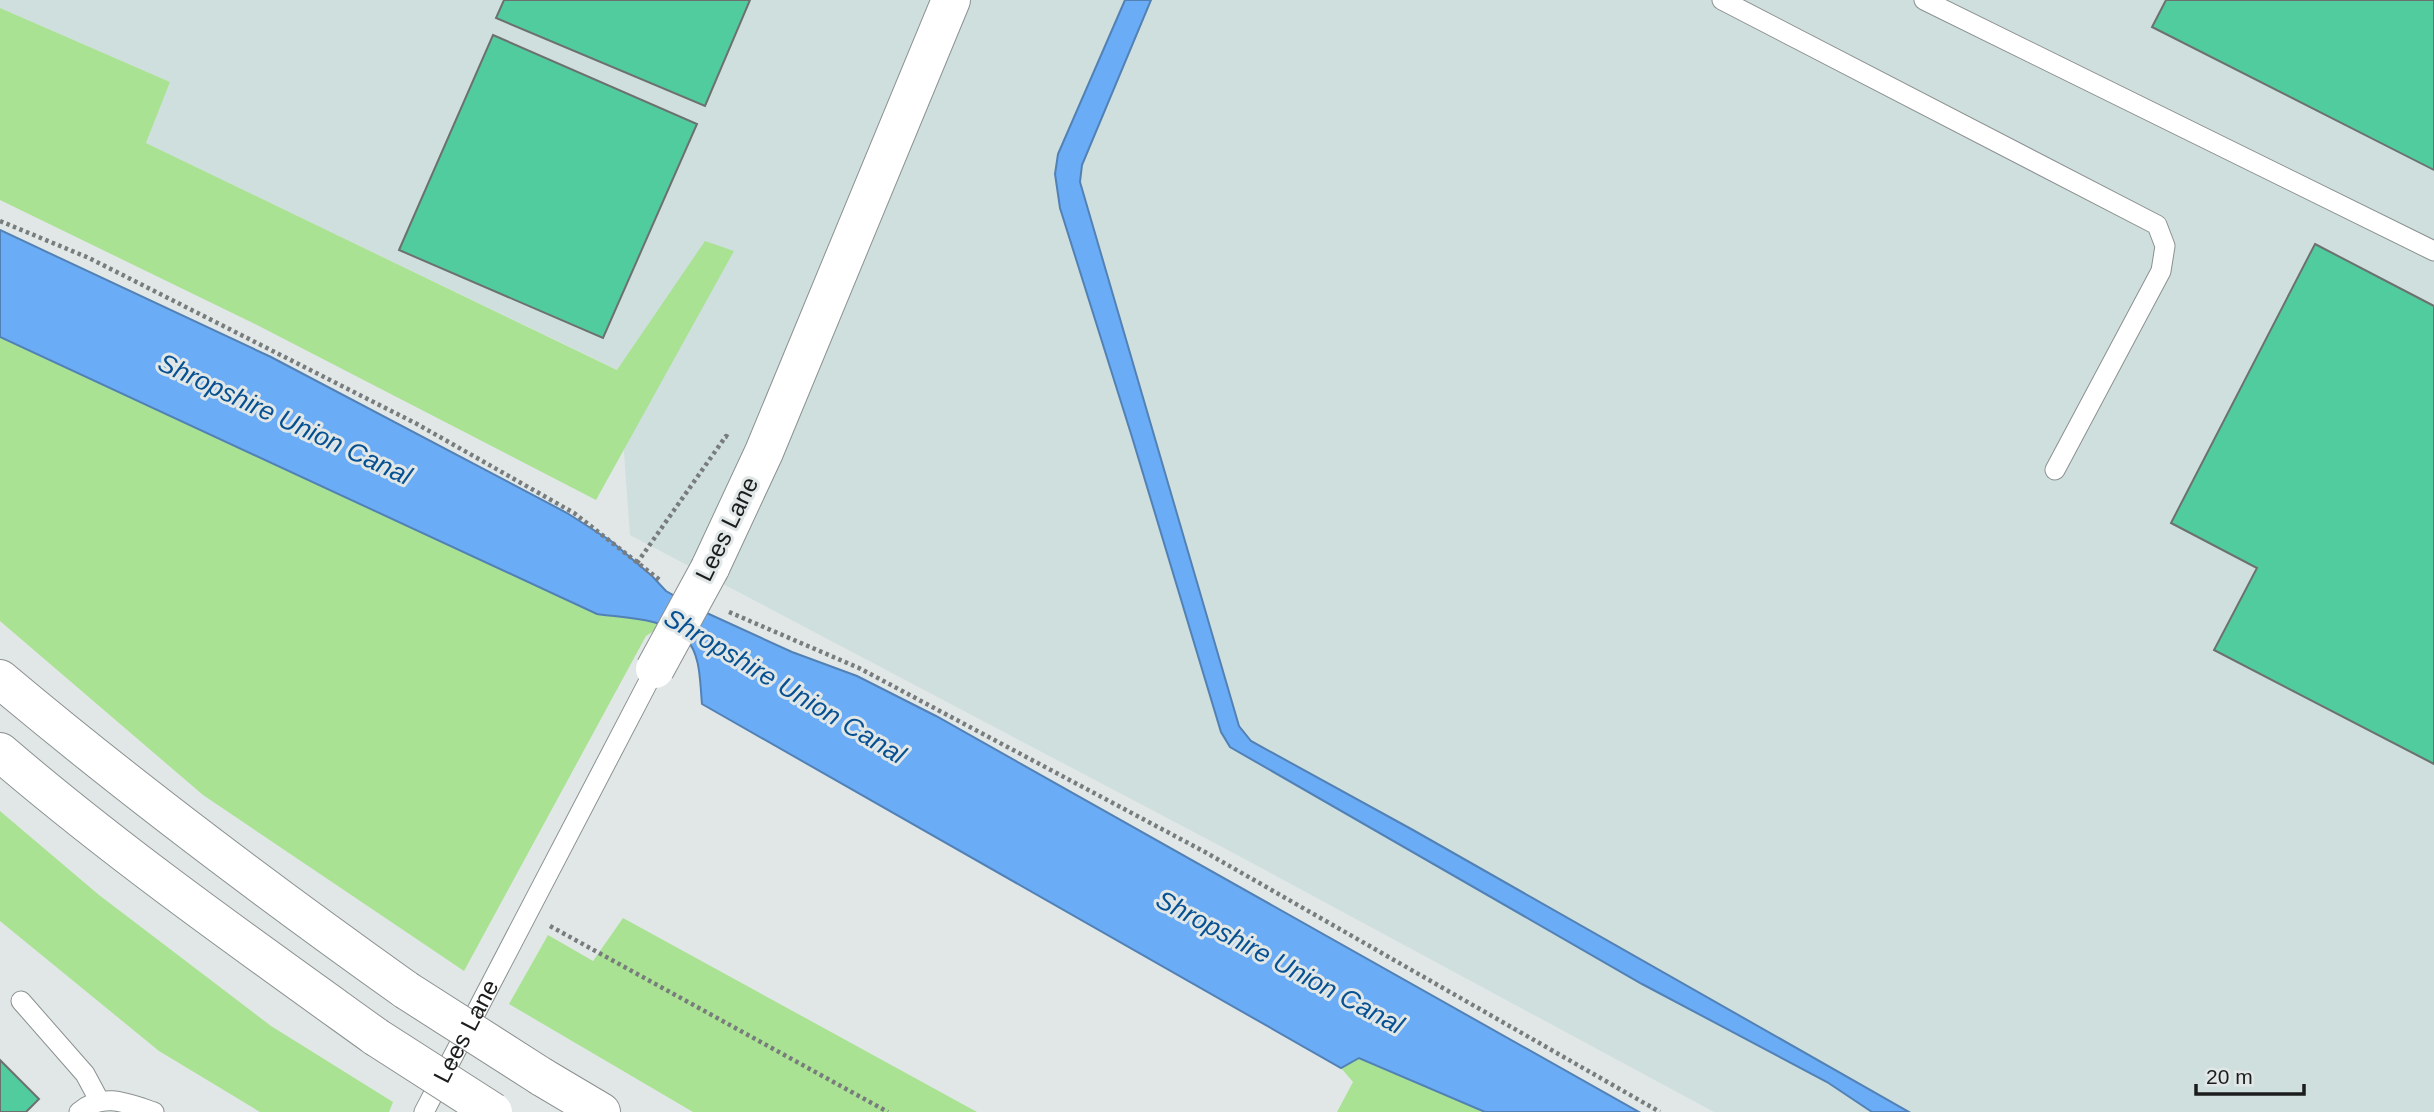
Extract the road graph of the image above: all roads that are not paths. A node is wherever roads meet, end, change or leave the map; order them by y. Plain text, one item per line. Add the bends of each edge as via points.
1 (951, 0) edge
2 (1722, 0) edge
3 (1924, 0) edge
4 (2434, 251) edge
5 (2055, 470) dead end
6 (655, 669) joint
7 (0, 679) edge
8 (0, 752) edge
9 (21, 1001) dead end
10 (99, 1100) junction
11 (79, 1112) edge
12 (153, 1112) edge
13 (424, 1112) edge
14 (493, 1112) edge
15 (601, 1112) edge

1 - 6 main road, Lees Lane, bridge via 764,452 710,568
2 - 5 lane via 2157,225 2165,246 2161,271
3 - 4 lane
6 - 13 lane, Lees Lane
7 - 15 main road, bridge via 255,882 406,990
8 - 14 main road, bridge via 223,927 376,1037
9 - 10 lane via 85,1074
10 - 11 lane
10 - 12 lane

